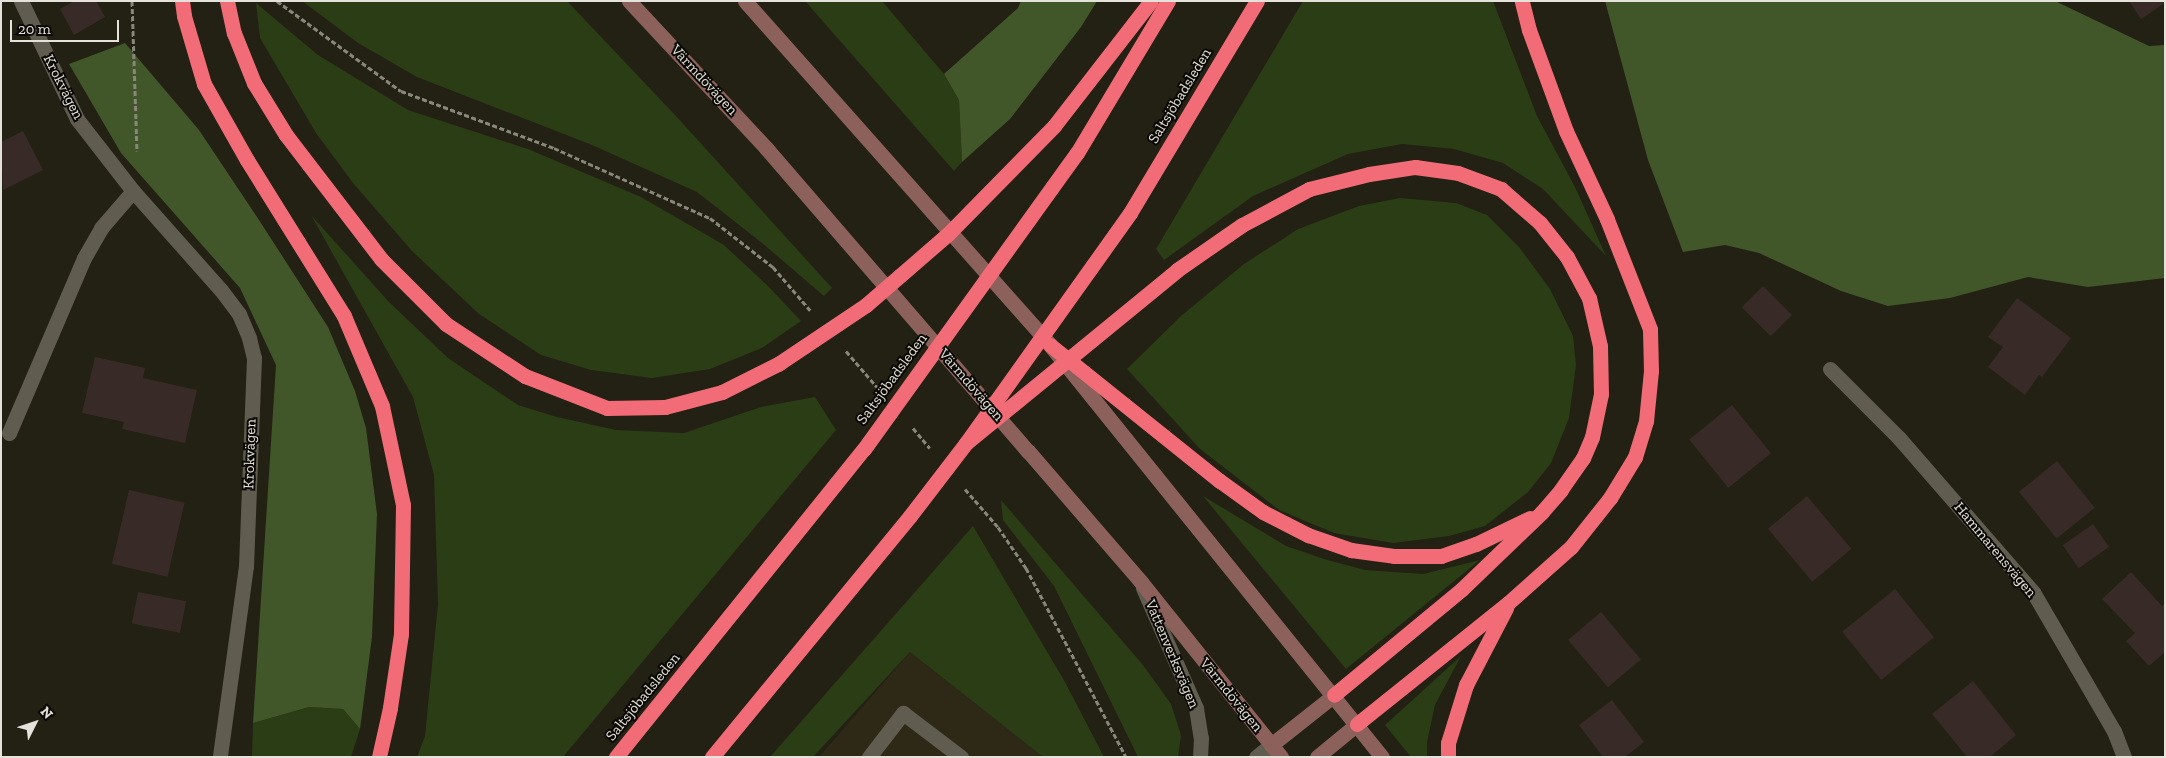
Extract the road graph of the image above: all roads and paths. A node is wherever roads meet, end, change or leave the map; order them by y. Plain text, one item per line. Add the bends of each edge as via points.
1 (21, 1) edge
2 (132, 1) edge
3 (182, 1) edge
4 (227, 1) edge
5 (277, 1) edge
6 (629, 1) edge
7 (745, 1) edge
8 (1152, 1) edge
9 (1168, 1) edge
10 (1257, 1) edge
11 (1522, 1) edge
12 (135, 194) junction
13 (810, 310) dead end
14 (1050, 345) junction
15 (1830, 368) dead end
16 (9, 433) dead end
17 (966, 443) junction
18 (1542, 512) junction
19 (998, 527) dead end
20 (1141, 582) junction
21 (1508, 603) junction
22 (1334, 694) junction
23 (1357, 724) junction
24 (1271, 744) junction
25 (220, 757) edge
26 (379, 757) edge
27 (616, 757) edge
28 (712, 757) edge
29 (869, 757) edge
30 (961, 757) edge
31 (1126, 757) edge
32 (1200, 757) edge
33 (1256, 757) edge
34 (1281, 757) edge
35 (1316, 757) edge
36 (1382, 757) edge
37 (1448, 757) edge
38 (2124, 757) edge

1 - 12 street, Krokvägen via 77,119
2 - 12 path
3 - 26 highway via 204,84 344,316 382,406 403,505 401,634
4 - 8 highway via 234,33 254,83 286,135 380,259 446,324 525,376 607,408 666,407 722,392 778,364 866,305 948,234 1054,126
5 - 13 path via 401,91 554,148 710,218 773,267
6 - 20 main road, Värmdövägen via 766,148
7 - 14 main road
9 - 27 highway, Saltsjöbadsleden via 1077,153 864,449
10 - 17 highway, Saltsjöbadsleden via 1130,213
11 - 21 highway via 1529,30 1566,131 1607,219 1650,329 1651,371 1646,421 1635,457 1610,498 1571,547
12 - 16 street via 101,228 84,258
12 - 25 street, Krokvägen via 239,314 254,358 246,566
14 - 18 highway via 1263,512 1308,535 1351,550 1394,556 1442,556 1476,544
14 - 22 main road
15 - 38 street, Hammarensvägen via 1899,438 2033,592 2114,731
17 - 18 highway via 1177,270 1242,224 1309,189 1415,167 1458,173 1501,189 1540,222 1567,257 1589,298 1600,346 1601,394 1592,437 1583,458
17 - 28 highway, Saltsjöbadsleden
18 - 22 highway via 1462,589
19 - 31 path via 1026,568
20 - 24 main road, Värmdövägen
20 - 32 street, Vattenverksvägen via 1196,708 1202,738
21 - 23 highway
21 - 37 highway via 1466,685 1448,743
22 - 23 main road
22 - 24 main road
23 - 35 main road
23 - 36 main road
24 - 33 street
24 - 34 main road, Värmdövägen
29 - 30 street via 903,713

